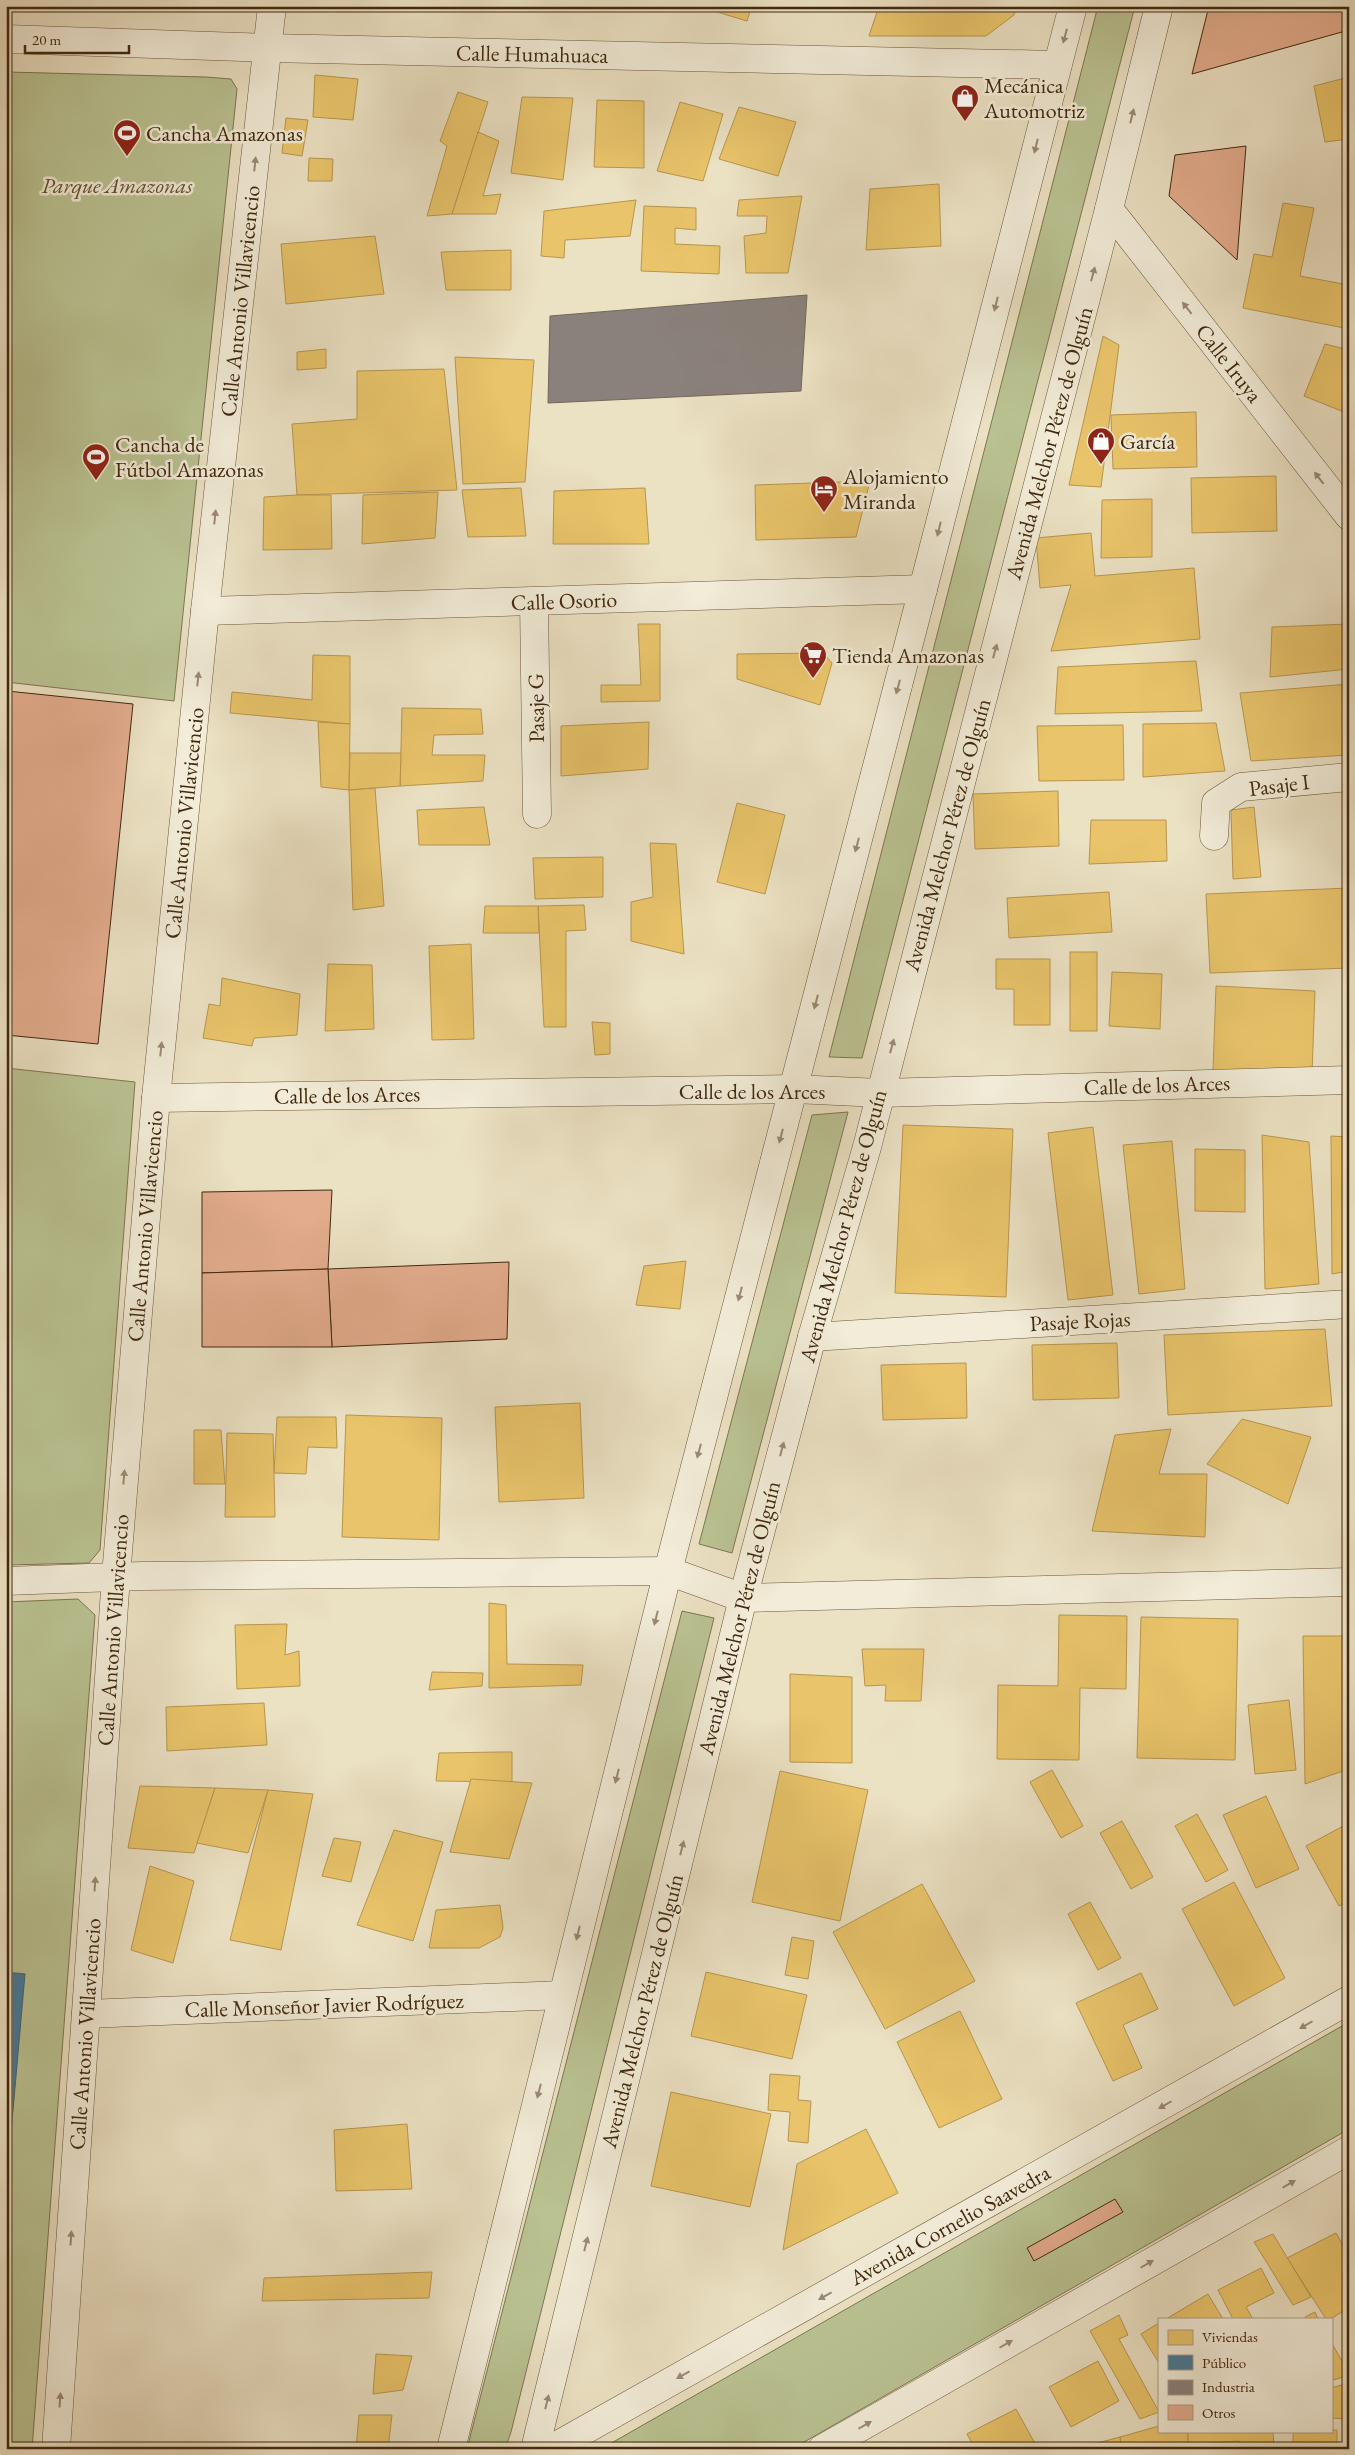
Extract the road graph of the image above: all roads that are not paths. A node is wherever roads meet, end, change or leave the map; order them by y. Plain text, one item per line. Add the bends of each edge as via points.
1 (272, 6) edge
2 (1073, 6) edge
3 (1159, 6) edge
4 (6, 39) edge
5 (268, 48) junction
6 (1057, 65) junction
7 (1109, 209) junction
8 (1349, 516) edge
9 (923, 590) junction
10 (534, 602) junction
11 (205, 611) junction
12 (1349, 777) edge
13 (537, 814) dead end
14 (1214, 836) dead end
15 (1349, 1080) edge
16 (794, 1089) junction
17 (880, 1093) junction
18 (156, 1098) junction
19 (1349, 1304) edge
20 (812, 1337) junction
21 (668, 1571) junction
22 (116, 1576) junction
23 (6, 1581) edge
24 (1349, 1582) edge
25 (743, 1598) junction
26 (562, 1995) junction
27 (1349, 2000) edge
28 (86, 2014) junction
29 (1349, 2150) edge
30 (56, 2449) edge
31 (451, 2449) edge
32 (535, 2449) edge
33 (551, 2449) edge
34 (822, 2449) edge

1 - 5 street, Calle Antonio Villavicencio
2 -> 6 street
7 -> 3 street, Avenida Melchor Pérez de Olguín
4 - 5 street, Calle Humahuaca
5 - 6 street, Calle Humahuaca
11 -> 5 street, Calle Antonio Villavicencio
6 -> 9 street
8 -> 7 street, Calle Iruya
17 -> 7 street, Avenida Melchor Pérez de Olguín
9 - 10 street, Calle Osorio
9 -> 16 street
10 - 11 street, Calle Osorio
10 - 13 street, Pasaje G
18 -> 11 street, Calle Antonio Villavicencio
12 - 14 street, Pasaje I via 1242,787 1216,803
15 - 17 street, Calle de los Arces
16 - 17 street, Calle de los Arces
16 - 18 street, Calle de los Arces
16 -> 21 street
17 - 20 street, Avenida Melchor Pérez de Olguín
22 -> 18 street, Calle Antonio Villavicencio
19 - 20 street, Pasaje Rojas
25 -> 20 street, Avenida Melchor Pérez de Olguín
21 - 22 street
21 - 25 street
21 -> 26 street
22 - 23 street
28 -> 22 street, Calle Antonio Villavicencio
24 - 25 street
32 -> 25 street, Avenida Melchor Pérez de Olguín
26 - 28 street, Calle Monseñor Javier Rodríguez
26 -> 31 street
27 -> 33 street, Avenida Cornelio Saavedra
30 -> 28 street, Calle Antonio Villavicencio
34 -> 29 street

